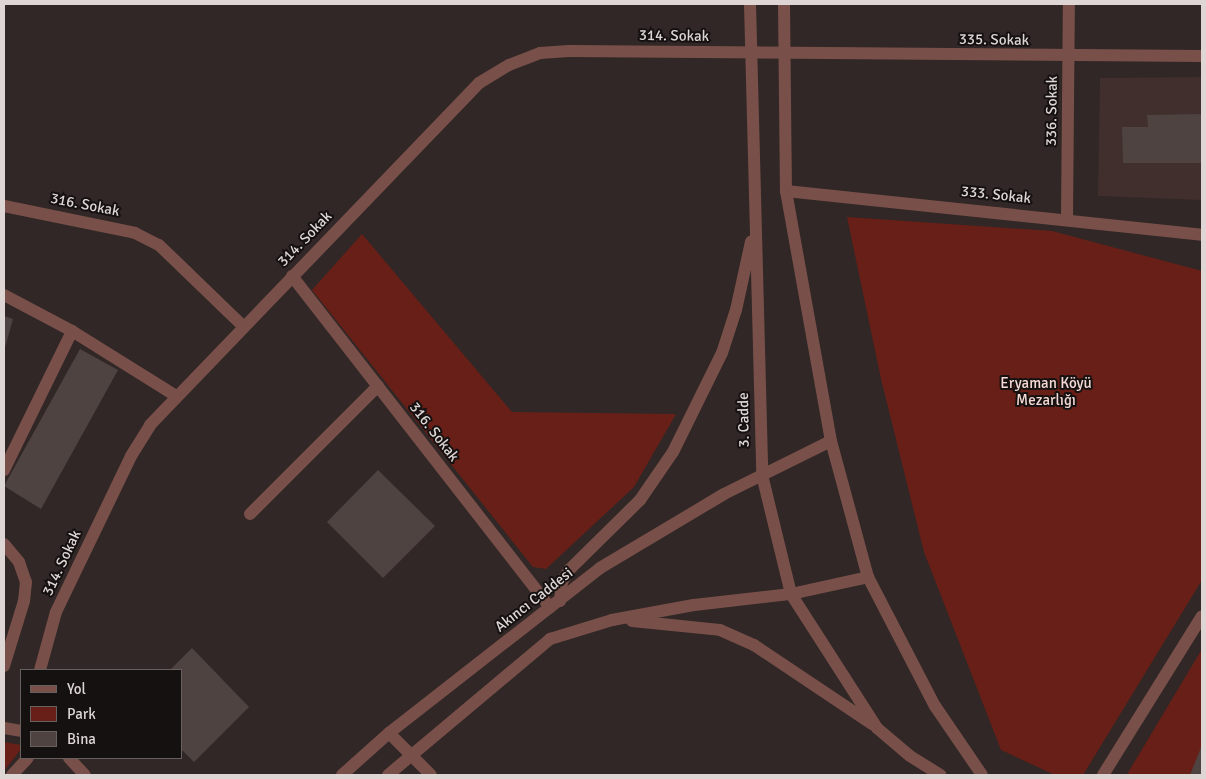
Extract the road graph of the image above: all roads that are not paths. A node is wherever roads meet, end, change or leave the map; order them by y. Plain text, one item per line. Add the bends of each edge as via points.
1 (750, 4) edge
2 (784, 4) edge
3 (1069, 4) edge
4 (785, 52) junction
5 (751, 53) junction
6 (1202, 56) edge
7 (1069, 57) junction
8 (786, 191) junction
9 (4, 206) edge
10 (1067, 218) junction
11 (755, 223) junction
12 (1202, 235) edge
13 (292, 276) junction
14 (4, 295) edge
15 (244, 326) junction
16 (72, 331) junction
17 (378, 386) junction
18 (176, 396) junction
19 (831, 441) junction
20 (4, 470) edge
21 (762, 475) junction
22 (250, 514) dead end
23 (4, 544) edge
24 (868, 577) junction
25 (791, 594) junction
26 (555, 604) junction
27 (1202, 616) edge
28 (612, 620) junction
29 (4, 666) edge
30 (40, 669) edge
31 (4, 728) edge
32 (877, 728) junction
33 (20, 731) edge
34 (389, 733) junction
35 (410, 755) junction
36 (27, 759) edge
37 (70, 759) edge
38 (12, 775) edge
39 (86, 775) edge
40 (342, 775) edge
41 (388, 775) edge
42 (431, 775) edge
43 (940, 775) edge
44 (982, 775) edge
45 (1103, 775) edge

1 - 5 street, 3. Cadde
2 - 4 street
3 - 7 street, 336. Sokak
4 - 5 street, 335. Sokak
4 - 7 street, 335. Sokak
4 - 8 street
5 - 11 street, 3. Cadde
5 - 13 street, 314. Sokak via 569,51 540,53 509,65 478,83
6 - 7 street, 335. Sokak
7 - 10 street, 336. Sokak
8 - 10 street, 333. Sokak
8 - 19 street
9 - 15 street, 316. Sokak via 135,232 159,245
10 - 12 street, 333. Sokak
11 - 21 street, 3. Cadde
11 - 26 street via 736,310 701,399 673,452 640,500 569,570
13 - 15 street, 314. Sokak
13 - 17 street, 316. Sokak
14 - 16 street
15 - 18 street, 314. Sokak
16 - 18 street
16 - 20 street
17 - 22 street
17 - 26 street, 316. Sokak
18 - 30 street, 314. Sokak via 150,425 131,456 56,612
19 - 21 street, Akıncı Caddesi
19 - 24 street
21 - 25 street, 3. Cadde
21 - 26 street, Akıncı Caddesi via 600,568
23 - 29 street via 19,562 26,582 24,601
24 - 25 street
24 - 44 street via 935,706
25 - 28 street via 694,604
25 - 32 street, 3. Cadde
26 - 34 street, Akıncı Caddesi
27 - 45 street
28 - 32 street via 720,630 754,645
28 - 35 street via 550,639
31 - 33 street
32 - 43 street, 3. Cadde via 910,756
34 - 35 street
34 - 40 street, Akıncı Caddesi
35 - 41 street
35 - 42 street
36 - 38 street
37 - 39 street

